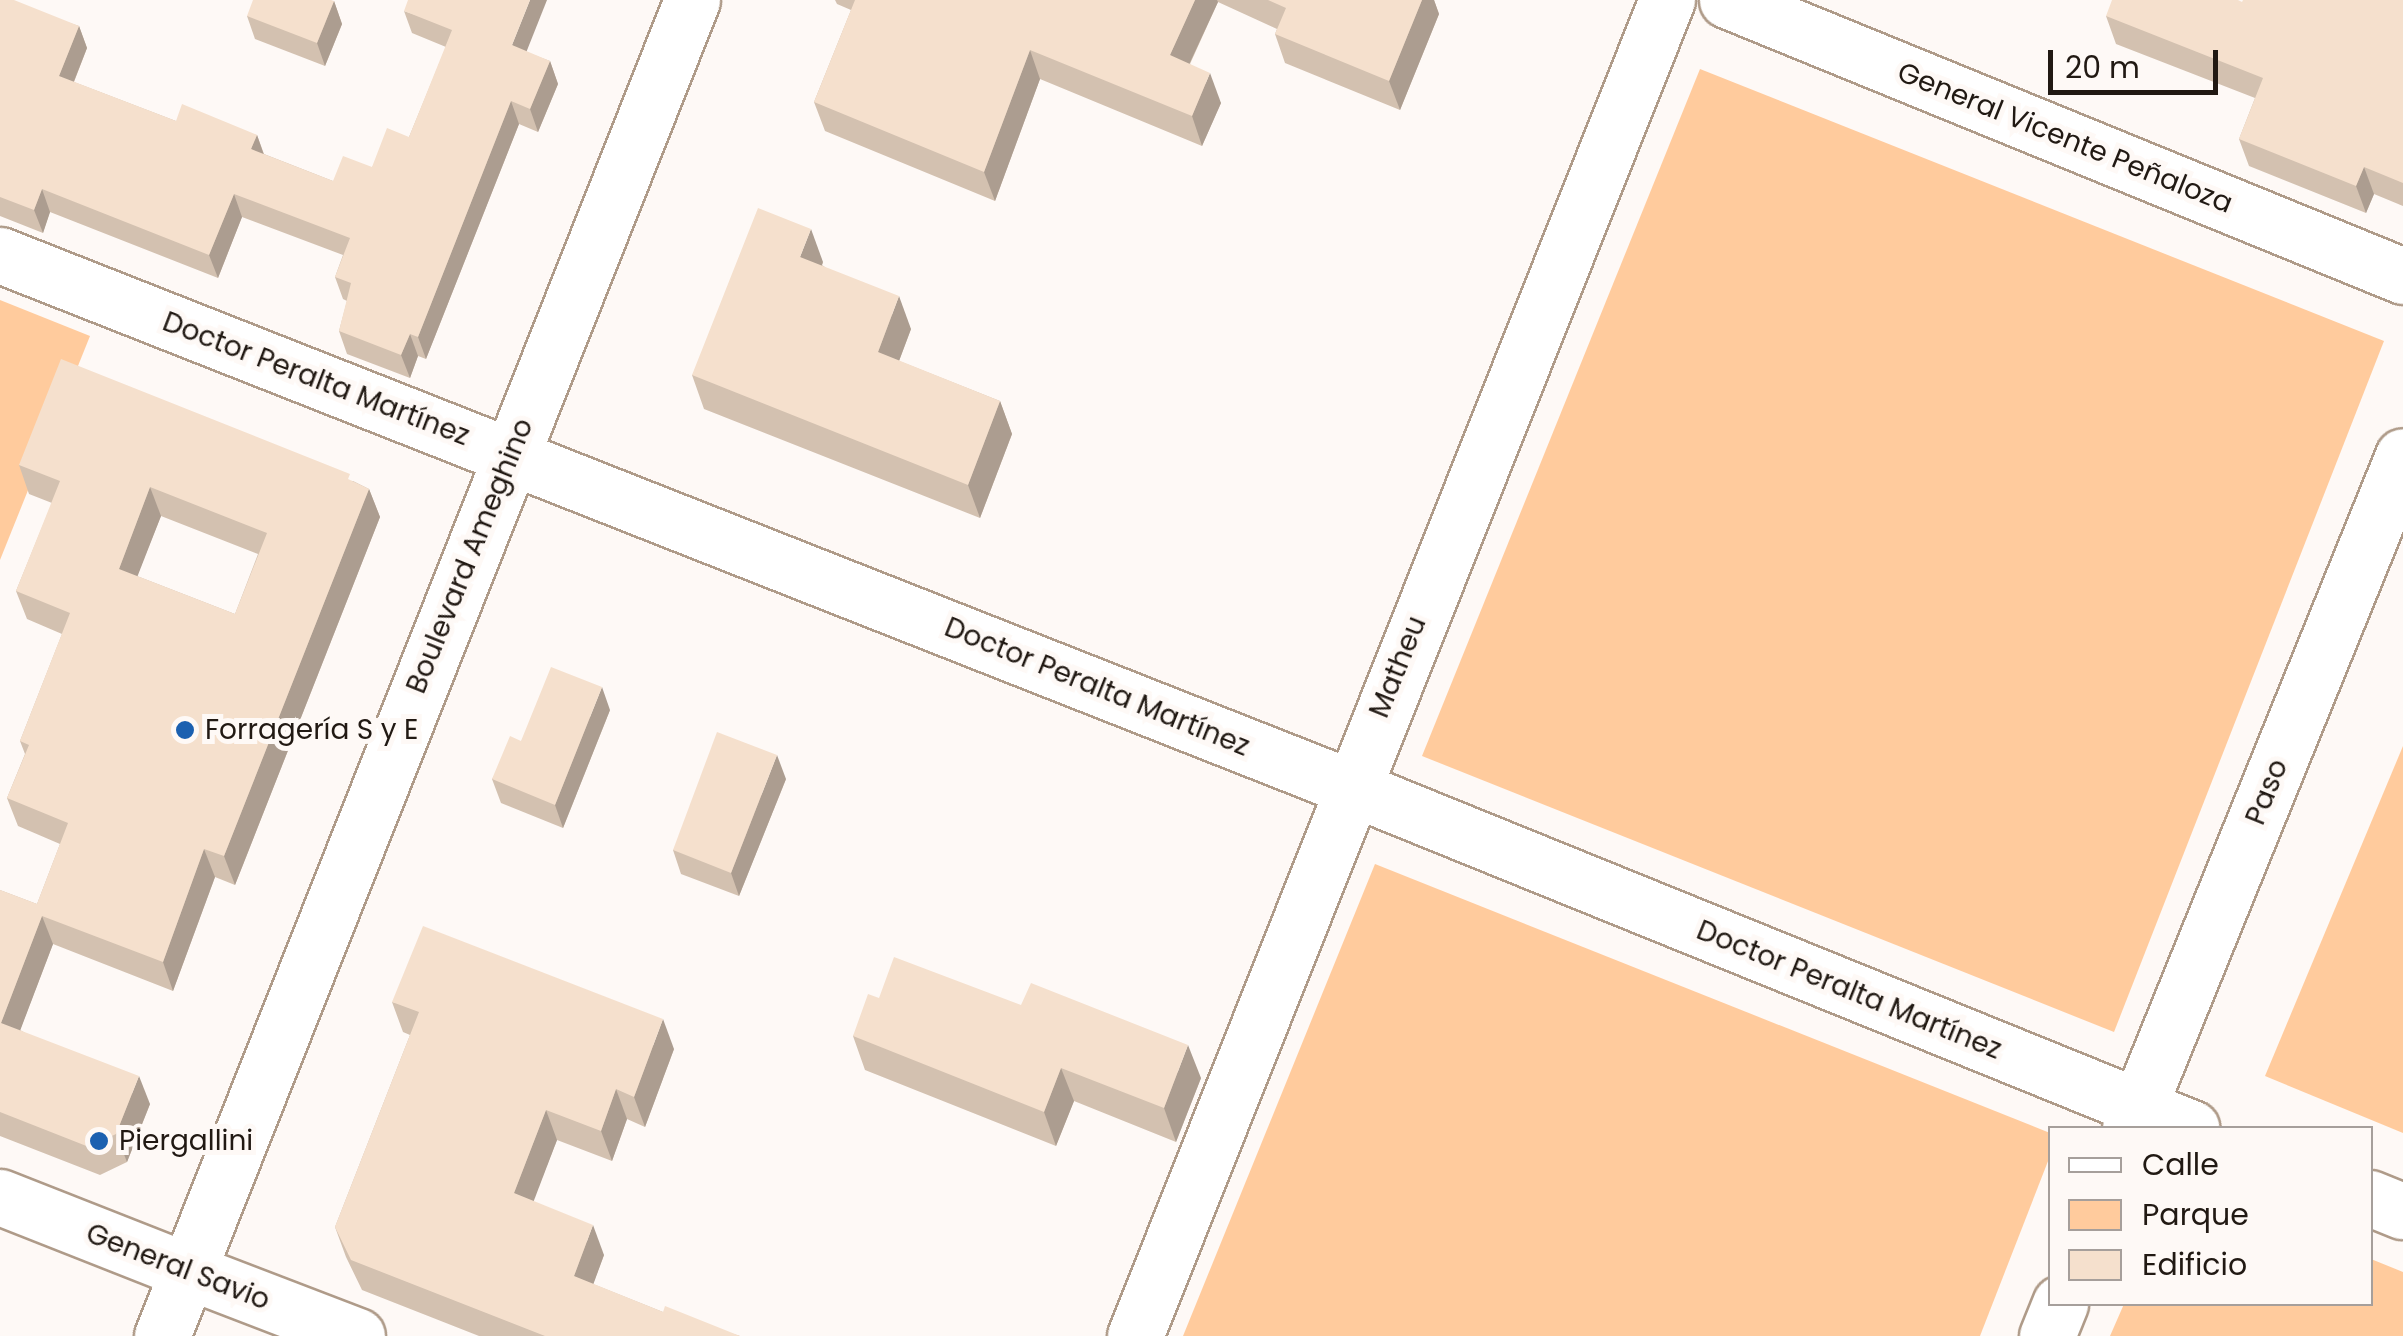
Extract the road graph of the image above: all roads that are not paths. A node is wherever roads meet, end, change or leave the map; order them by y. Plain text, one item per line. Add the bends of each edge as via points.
1 (692, 0) edge
2 (1667, 0) edge
3 (1727, 0) edge
4 (0, 255) edge
5 (2403, 276) edge
6 (510, 456) junction
7 (2403, 456) edge
8 (1350, 787) junction
9 (2134, 1118) edge
10 (2180, 1126) edge
11 (0, 1198) edge
12 (2373, 1199) edge
13 (2403, 1211) edge
14 (188, 1271) junction
15 (2059, 1306) edge
16 (162, 1336) edge
17 (356, 1336) edge
18 (1135, 1336) edge
19 (2047, 1336) edge

1 - 6 street, Boulevard Ameghino
2 - 8 street, Matheu
3 - 5 street, General Vicente Peñaloza
4 - 6 street, Doctor Peralta Martínez
6 - 8 street, Doctor Peralta Martínez
6 - 14 street, Boulevard Ameghino
7 - 9 street, Paso
8 - 9 street, Doctor Peralta Martínez
8 - 18 street, Matheu
9 - 10 street, Doctor Peralta Martínez
11 - 14 street, General Savio
12 - 13 street
14 - 16 street, Boulevard Ameghino
14 - 17 street, General Savio
15 - 19 street

